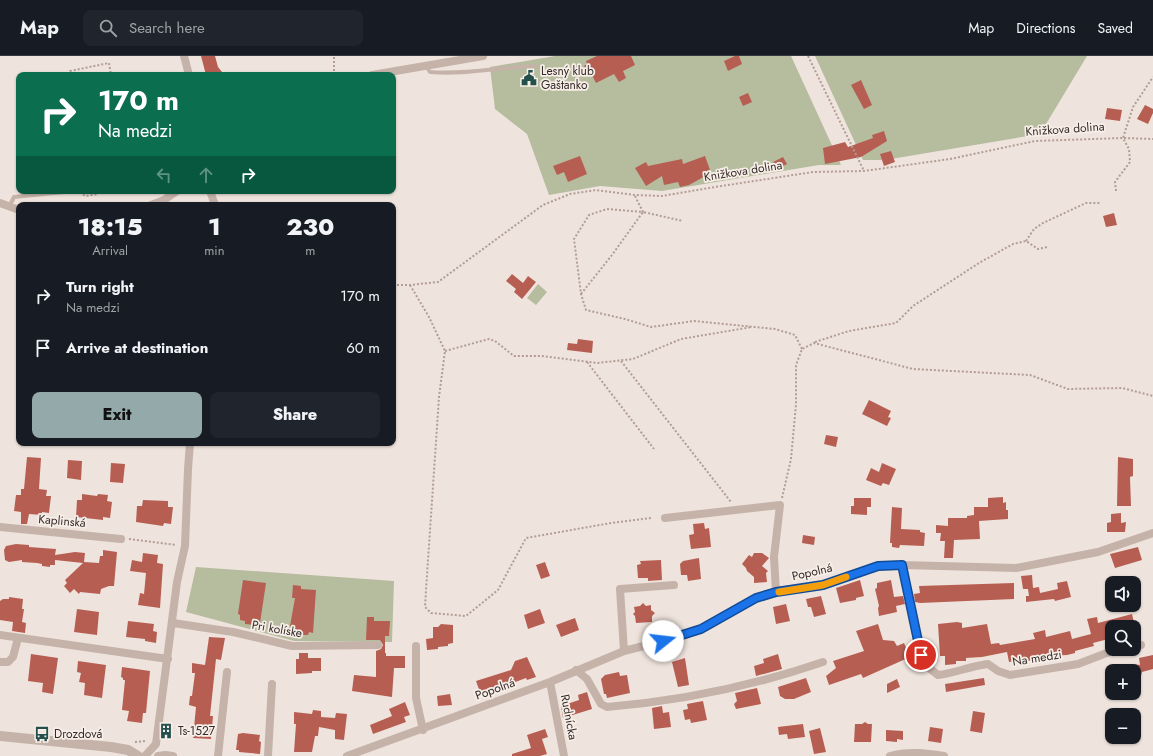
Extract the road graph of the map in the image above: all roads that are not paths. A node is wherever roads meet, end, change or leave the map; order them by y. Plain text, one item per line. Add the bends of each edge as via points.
1 (184, 56) edge
2 (483, 56) edge
3 (426, 65) junction
4 (536, 66) dead end
5 (188, 72) edge
6 (388, 72) edge
7 (44, 194) edge
8 (173, 194) edge
9 (159, 202) edge
10 (0, 203) edge
11 (9, 207) junction
12 (16, 209) edge
13 (190, 446) edge
14 (665, 518) dead end
15 (0, 527) edge
16 (1153, 533) edge
17 (121, 539) road end
18 (902, 565) junction
19 (674, 584) dead end
20 (776, 592) junction
21 (173, 623) junction
22 (0, 635) edge
23 (18, 638) junction
24 (378, 645) dead end
25 (416, 646) dead end
26 (624, 651) junction
27 (1105, 654) edge
28 (168, 659) junction
29 (0, 662) edge
30 (823, 662) dead end
31 (576, 670) junction
32 (227, 672) dead end
33 (550, 682) junction
34 (272, 684) dead end
35 (423, 730) junction
36 (0, 736) edge
37 (138, 756) edge
38 (145, 756) edge
39 (158, 756) edge
40 (173, 756) edge
41 (218, 756) edge
42 (268, 756) edge
43 (347, 756) edge
44 (564, 756) edge
45 (890, 756) edge
46 (944, 756) edge

1 - 5 street
2 - 3 street
3 - 4 lane via 430,72 438,73 482,72
3 - 6 street
7 - 11 lane via 14,197
8 - 9 street
10 - 11 street
11 - 12 street
13 - 21 street via 186,546 177,582
14 - 20 street via 780,505 774,557
15 - 17 street, Kaplinská
16 - 18 street, Popolná via 1098,552 1016,568
18 - 20 street, Popolná via 878,566 823,585
18 - 27 street, Na medzi via 921,655 929,668 938,675 988,664 998,672 1010,675 1078,664
19 - 26 street via 620,589
20 - 26 street, Popolná via 756,598 701,629
21 - 24 street, Pri kolíske via 233,632 292,646
21 - 28 street
22 - 23 street
23 - 28 street
23 - 29 street via 13,657 8,662
25 - 35 street via 416,698
26 - 31 street, Popolná
28 - 38 street via 156,744
30 - 31 street via 720,691 607,707 601,704 587,679
31 - 33 street, Popolná
32 - 41 street
33 - 35 street, Popolná
33 - 44 street, Rudnícka
34 - 42 street
35 - 43 street, Popolná
36 - 37 street via 111,747 128,750
39 - 40 street
45 - 46 street via 923,752

